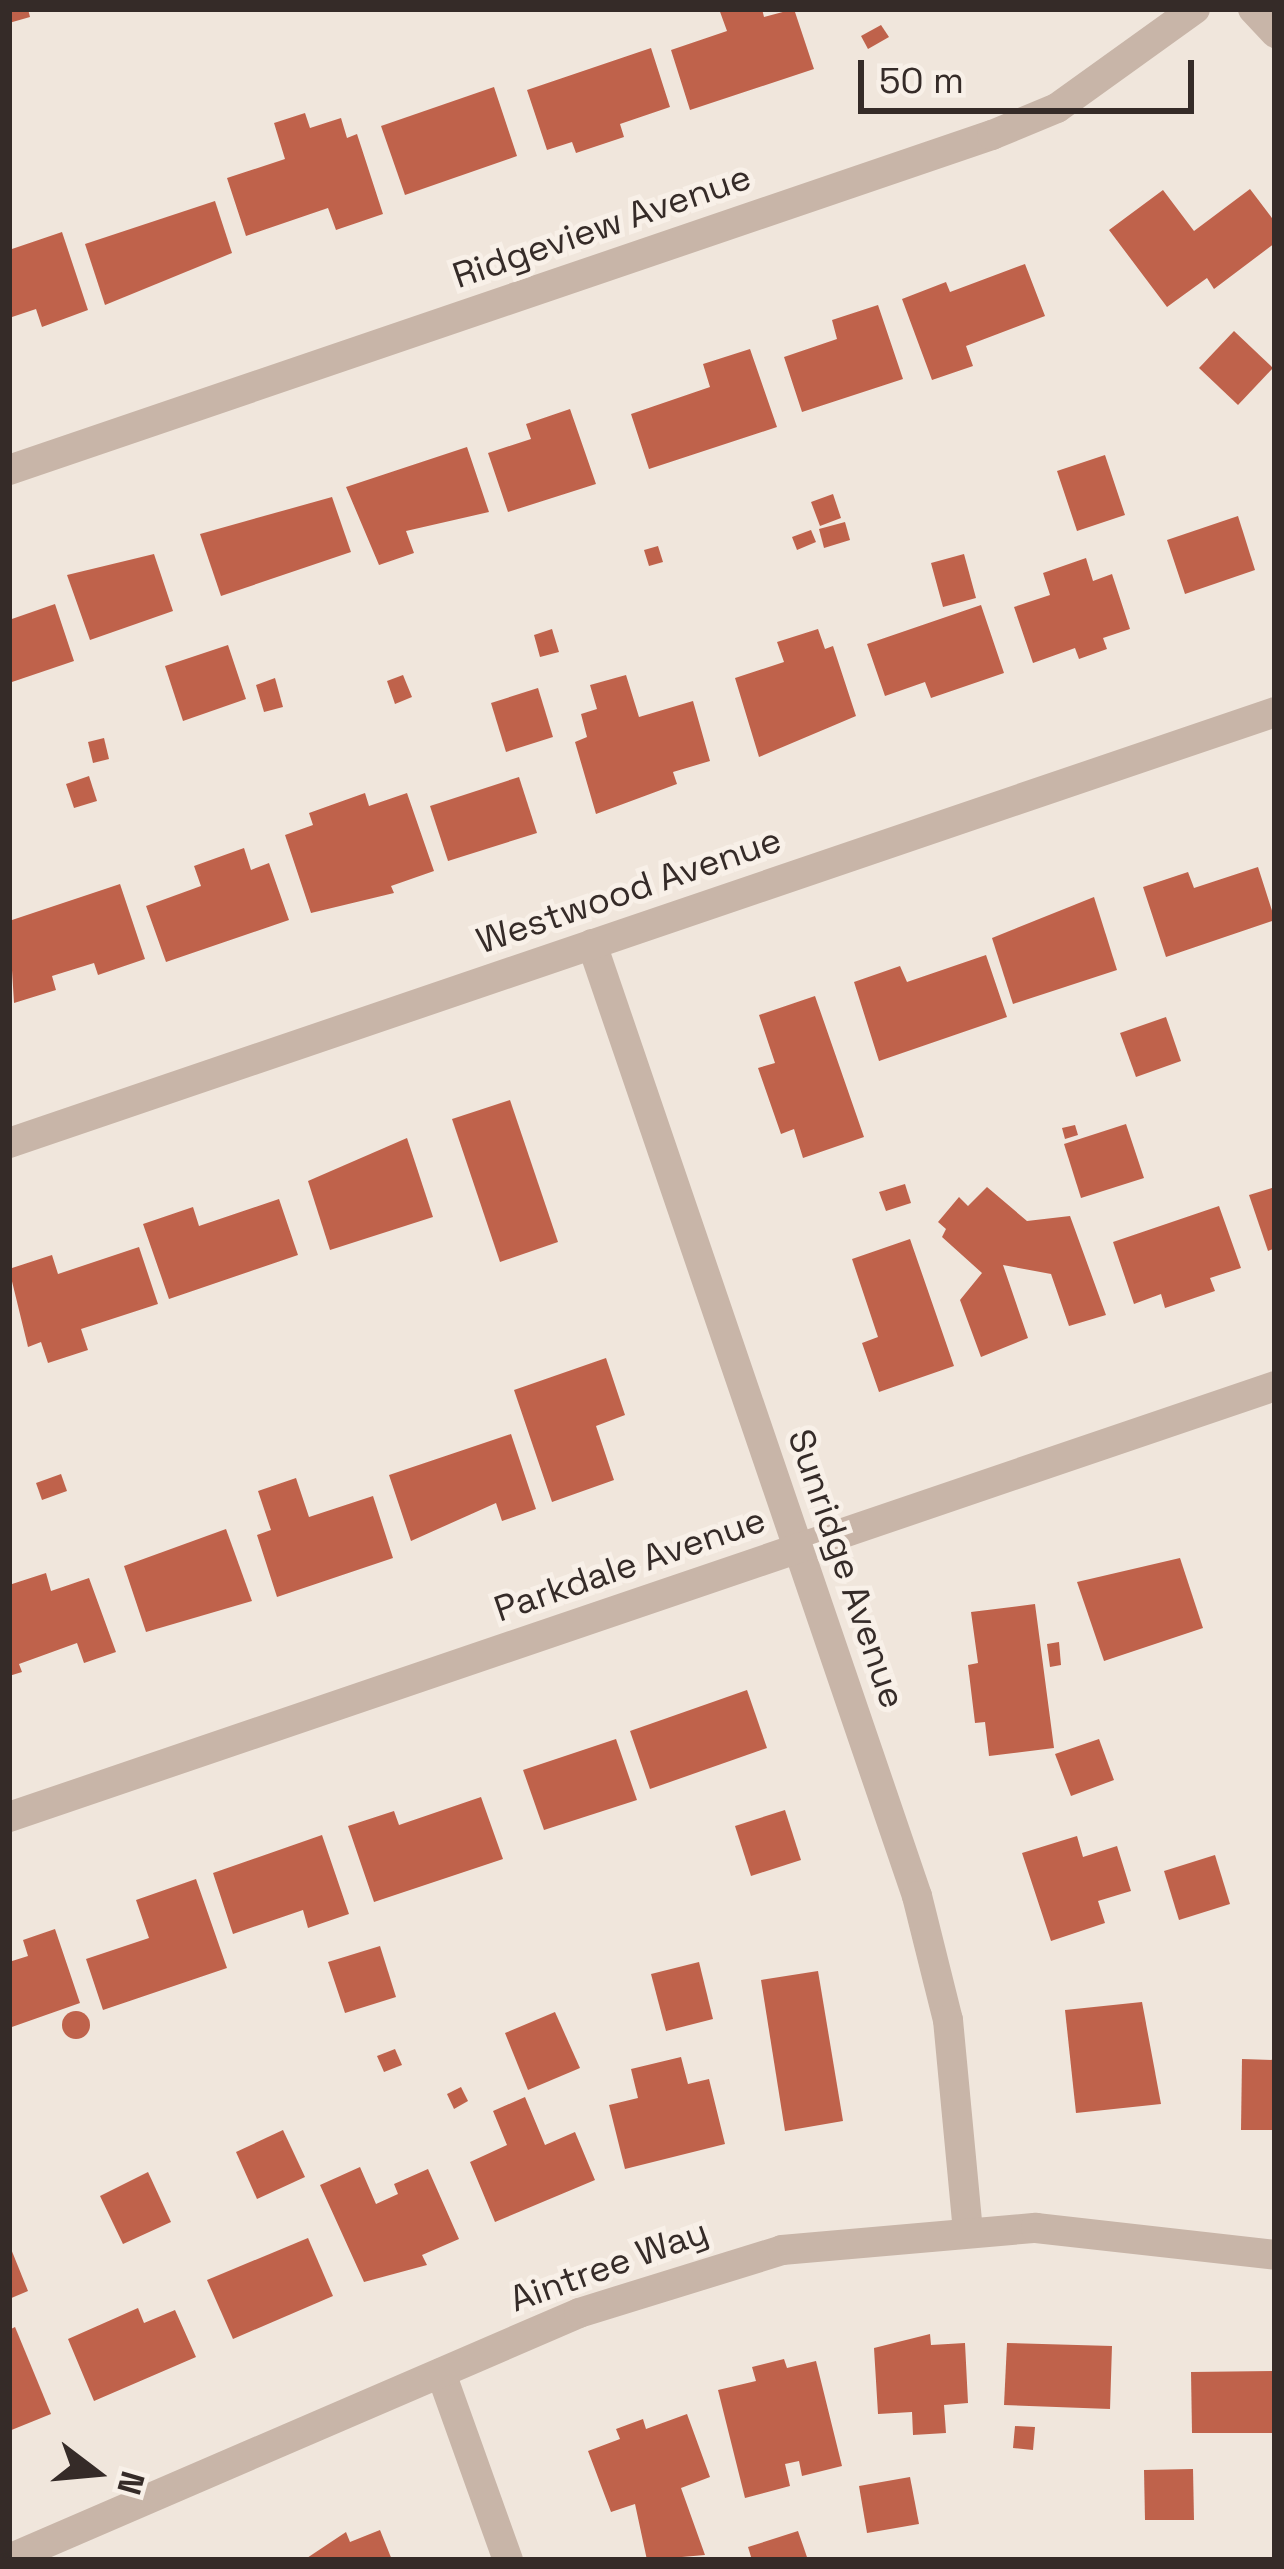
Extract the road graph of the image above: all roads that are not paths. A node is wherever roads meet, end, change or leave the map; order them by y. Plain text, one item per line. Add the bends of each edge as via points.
1 (1195, 9) edge
2 (1253, 9) edge
3 (1275, 33) edge
4 (9, 470) edge
5 (1275, 712) edge
6 (592, 944) junction
7 (9, 1143) edge
8 (1275, 1386) edge
9 (799, 1549) junction
10 (9, 1817) edge
11 (968, 2231) junction
12 (1275, 2255) edge
13 (441, 2373) junction
14 (9, 2559) edge
15 (508, 2560) edge

1 - 4 street, Ridgeview Avenue via 1057,108 992,135
2 - 3 street
5 - 6 street, Westwood Avenue
6 - 7 street, Westwood Avenue
6 - 9 street, Sunridge Avenue
8 - 9 street, Parkdale Avenue
9 - 10 street, Parkdale Avenue
9 - 11 street, Sunridge Avenue via 943,1999
11 - 12 street, Aintree Way via 1036,2228
11 - 13 street, Aintree Way via 802,2247 667,2280
13 - 14 street, Aintree Way
13 - 15 street

